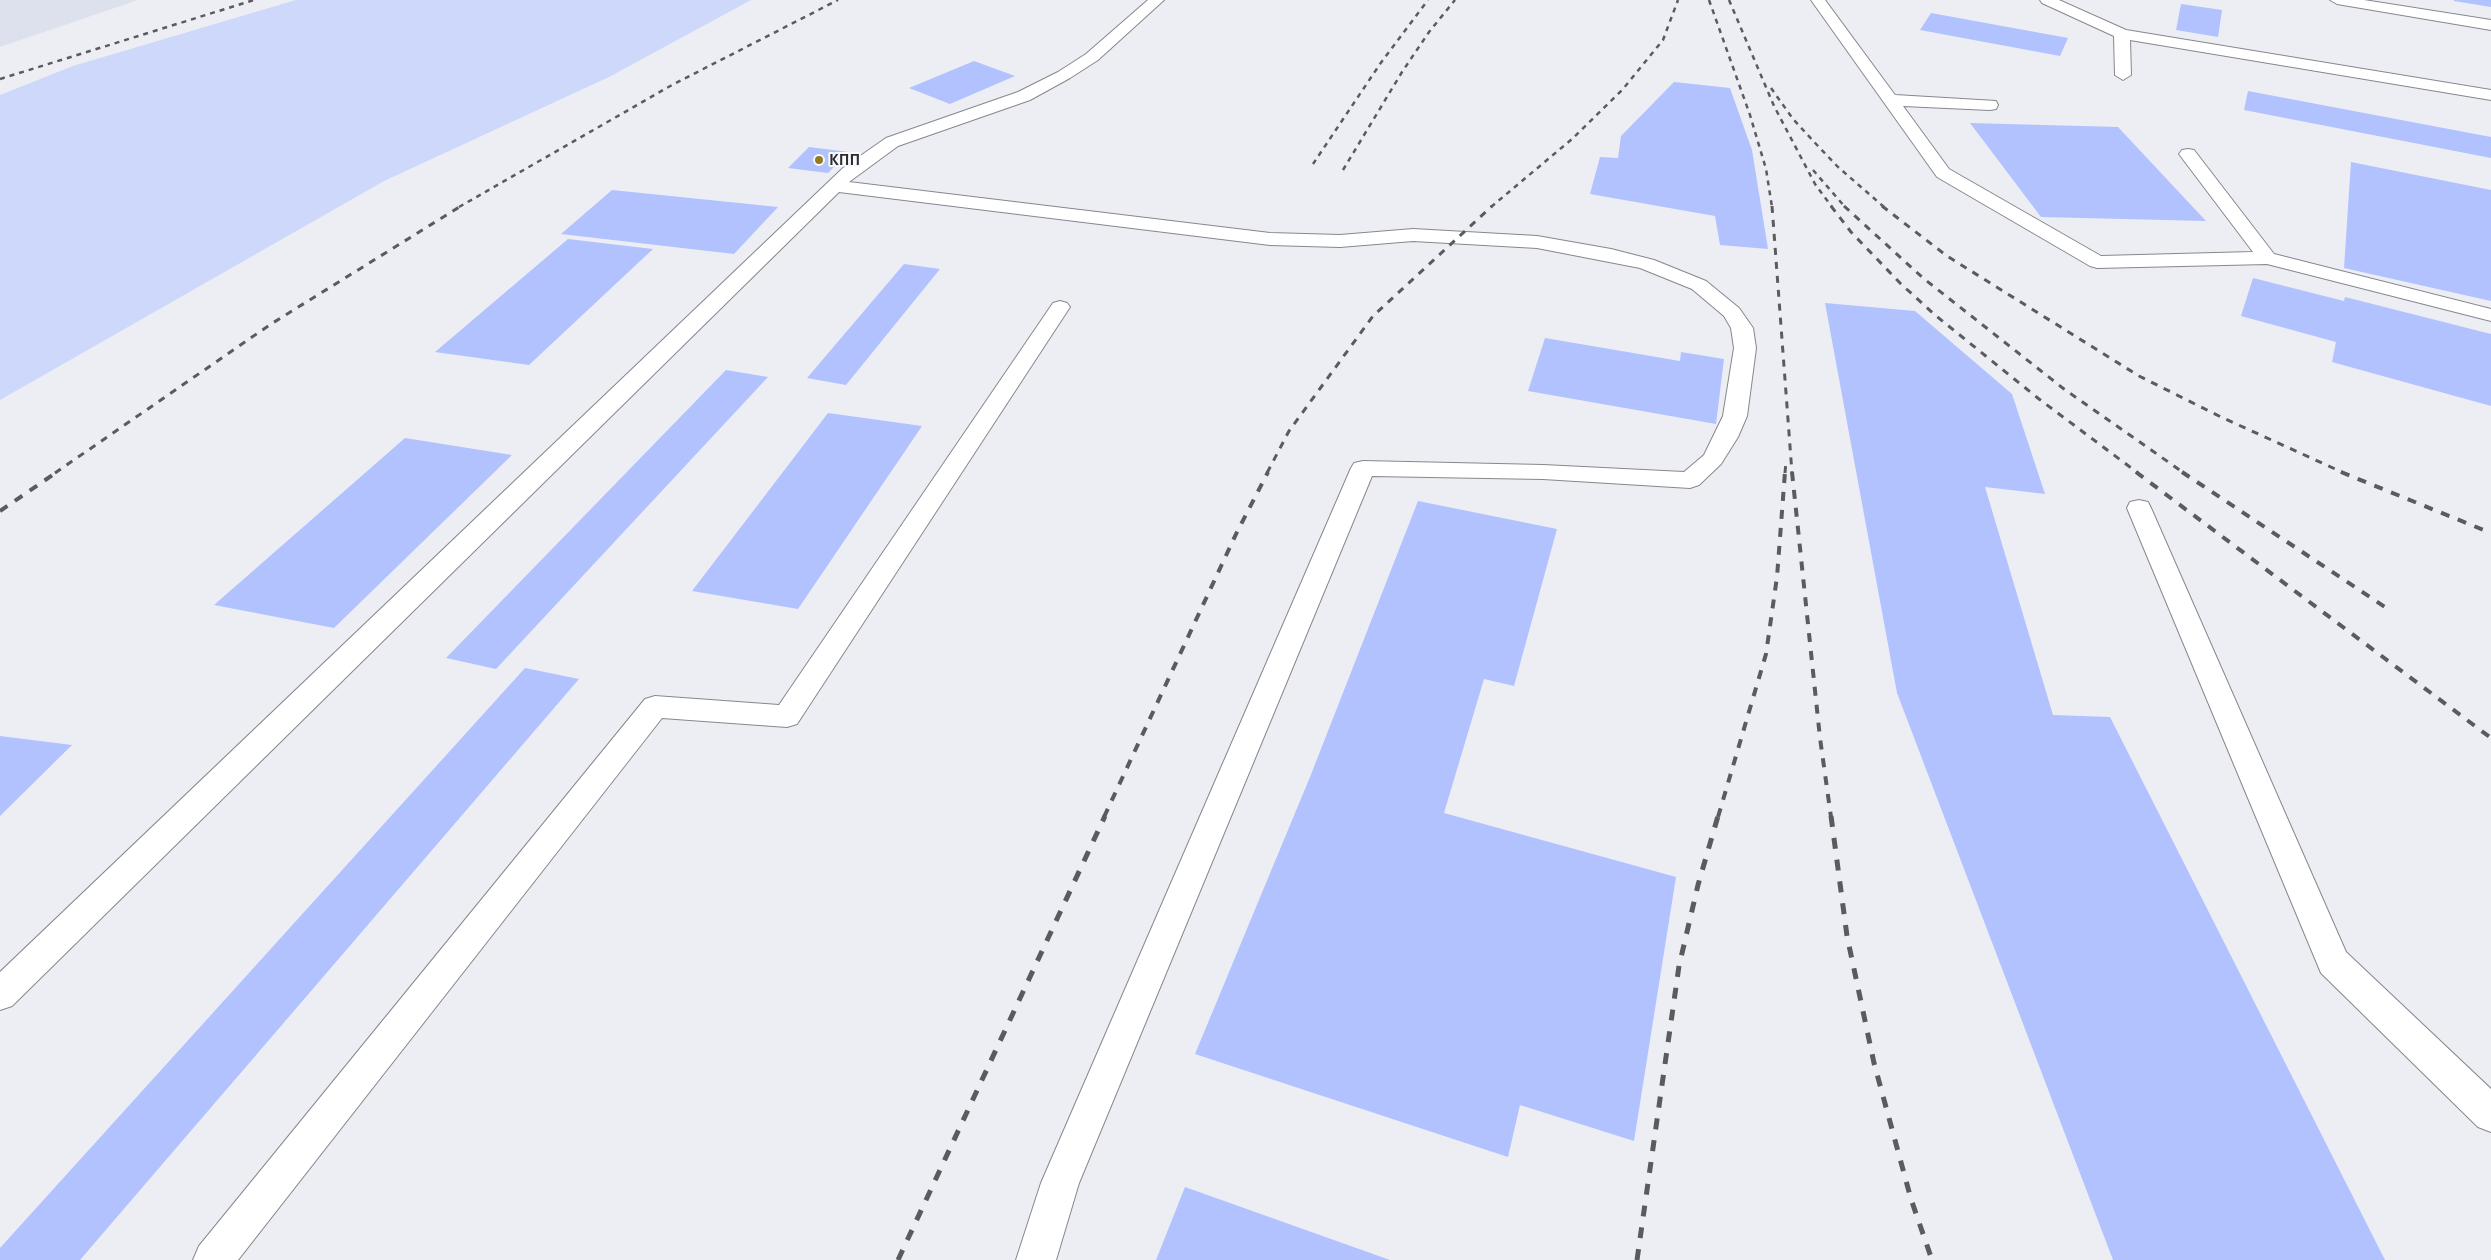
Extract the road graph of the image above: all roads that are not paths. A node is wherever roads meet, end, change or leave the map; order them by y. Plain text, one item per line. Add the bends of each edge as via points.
1 (1157, 0) edge
2 (1818, 0) edge
3 (2047, 0) edge
4 (2336, 0) edge
5 (2491, 25) edge
6 (2122, 34) junction
7 (2123, 75) dead end
8 (2491, 95) edge
9 (1890, 100) junction
10 (1990, 105) dead end
11 (2188, 154) dead end
12 (836, 186) junction
13 (2267, 258) junction
14 (1060, 307) dead end
15 (2491, 315) edge
16 (2138, 508) dead end
17 (0, 995) edge
18 (2491, 1114) edge
19 (213, 1260) edge
20 (1036, 1260) edge

1 - 12 lane via 1092,57 1064,75 1024,96 892,142 849,172
2 - 9 lane
3 - 6 lane
4 - 5 lane
6 - 7 lane
6 - 8 lane
9 - 10 lane
9 - 13 lane via 1942,173 2097,262
11 - 13 lane
12 - 17 lane
12 - 20 lane via 1270,239 1340,241 1414,235 1492,238 1572,248 1647,264 1678,275 1718,299 1742,328 1745,348 1735,416 1714,459 1690,480 1543,472 1363,468 1060,1183
13 - 15 lane
14 - 19 lane via 787,716 655,707
16 - 18 lane via 2333,962

